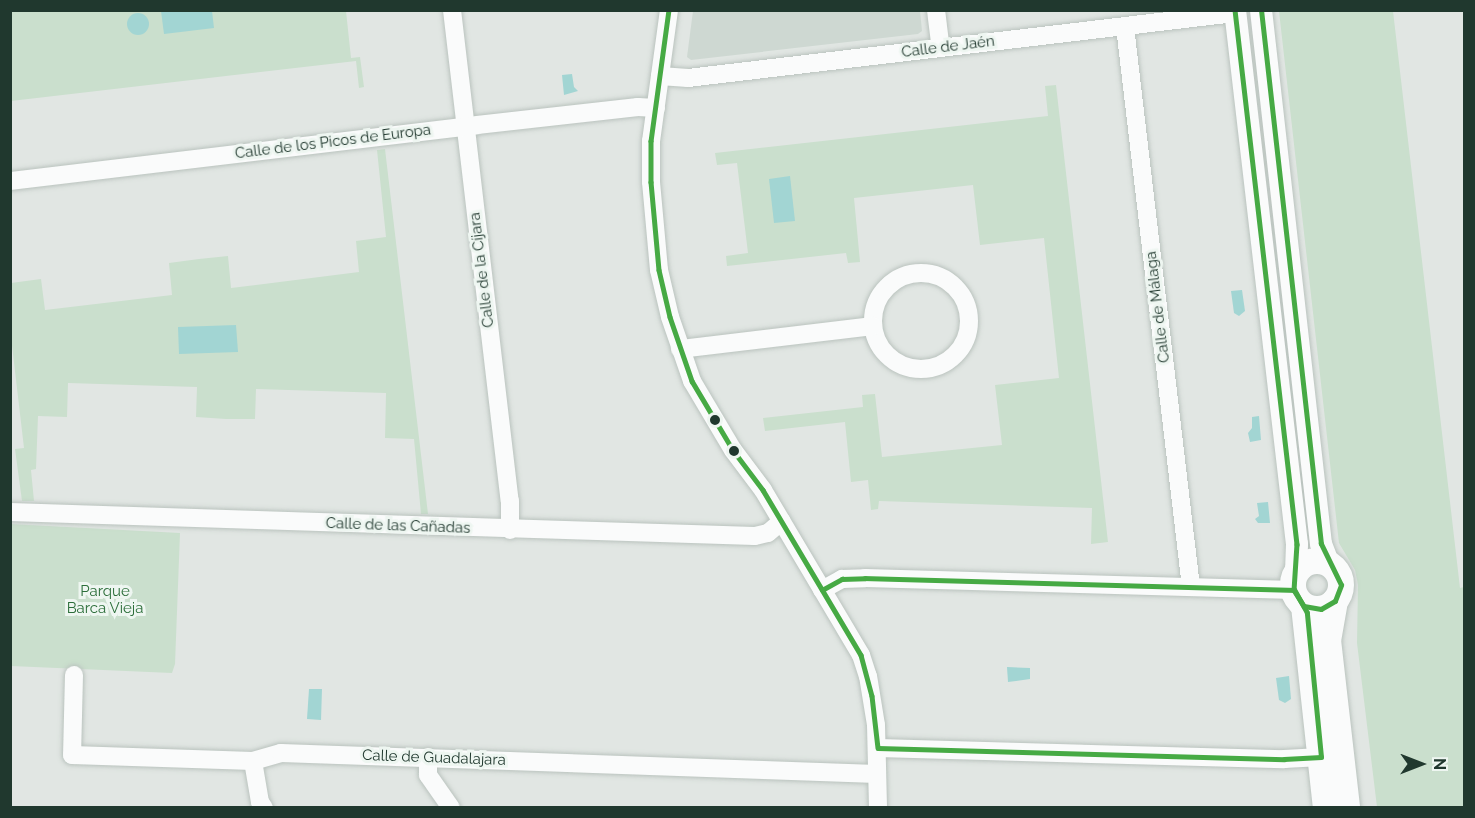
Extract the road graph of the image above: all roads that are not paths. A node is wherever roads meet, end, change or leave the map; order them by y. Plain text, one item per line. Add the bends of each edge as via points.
1 (452, 10) edge
2 (669, 10) edge
3 (936, 10) edge
4 (1261, 10) edge
5 (1235, 12) edge
6 (1125, 27) junction
7 (941, 48) junction
8 (660, 76) junction
9 (656, 108) junction
10 (465, 126) junction
11 (10, 181) edge
12 (873, 326) junction
13 (680, 349) junction
14 (10, 512) edge
15 (782, 521) junction
16 (510, 530) junction
17 (1329, 565) junction
18 (1191, 587) junction
19 (822, 590) junction
20 (1298, 590) junction
21 (1335, 601) junction
22 (74, 675) dead end
23 (878, 748) junction
24 (428, 757) junction
25 (1321, 757) junction
26 (253, 761) junction
27 (877, 774) junction
28 (264, 807) edge
29 (451, 807) edge
30 (878, 807) edge
31 (1326, 807) edge
32 (1347, 807) edge

1 - 10 street, Calle de la Cíjara
2 - 8 street
3 - 7 street
4 - 17 street via 1321,544
5 - 6 street, Calle de Jaén
5 - 20 street via 1297,544
6 - 7 street, Calle de Jaén
6 - 18 street, Calle de Málaga
7 - 8 street, Calle de Jaén via 688,78
8 - 9 street
9 - 10 street, Calle de los Picos de Europa
9 - 13 street via 651,141 653,224 659,270
10 - 11 street, Calle de los Picos de Europa
10 - 16 street, Calle de la Cíjara via 510,501
12 - 12 street via 878,342 893,359 914,369 930,368 945,363 966,339 968,308 961,293 936,274 904,275 880,295
12 - 13 street
13 - 15 street via 692,381
14 - 16 street, Calle de las Cañadas
15 - 16 street, Calle de las Cañadas via 755,536
15 - 19 street
17 - 20 main road via 1310,562
17 - 21 main road via 1341,585
18 - 19 street via 865,578 842,579
18 - 20 street
19 - 23 street via 861,655 872,696
20 - 21 main road via 1321,609
20 - 25 main road
21 - 32 main road via 1328,640
22 - 26 street, Calle de Guadalajara via 72,755
23 - 25 street
23 - 27 street
24 - 26 street, Calle de Guadalajara via 281,753
24 - 27 street, Calle de Guadalajara
24 - 29 street via 428,775
25 - 31 main road
26 - 28 street
27 - 30 street

